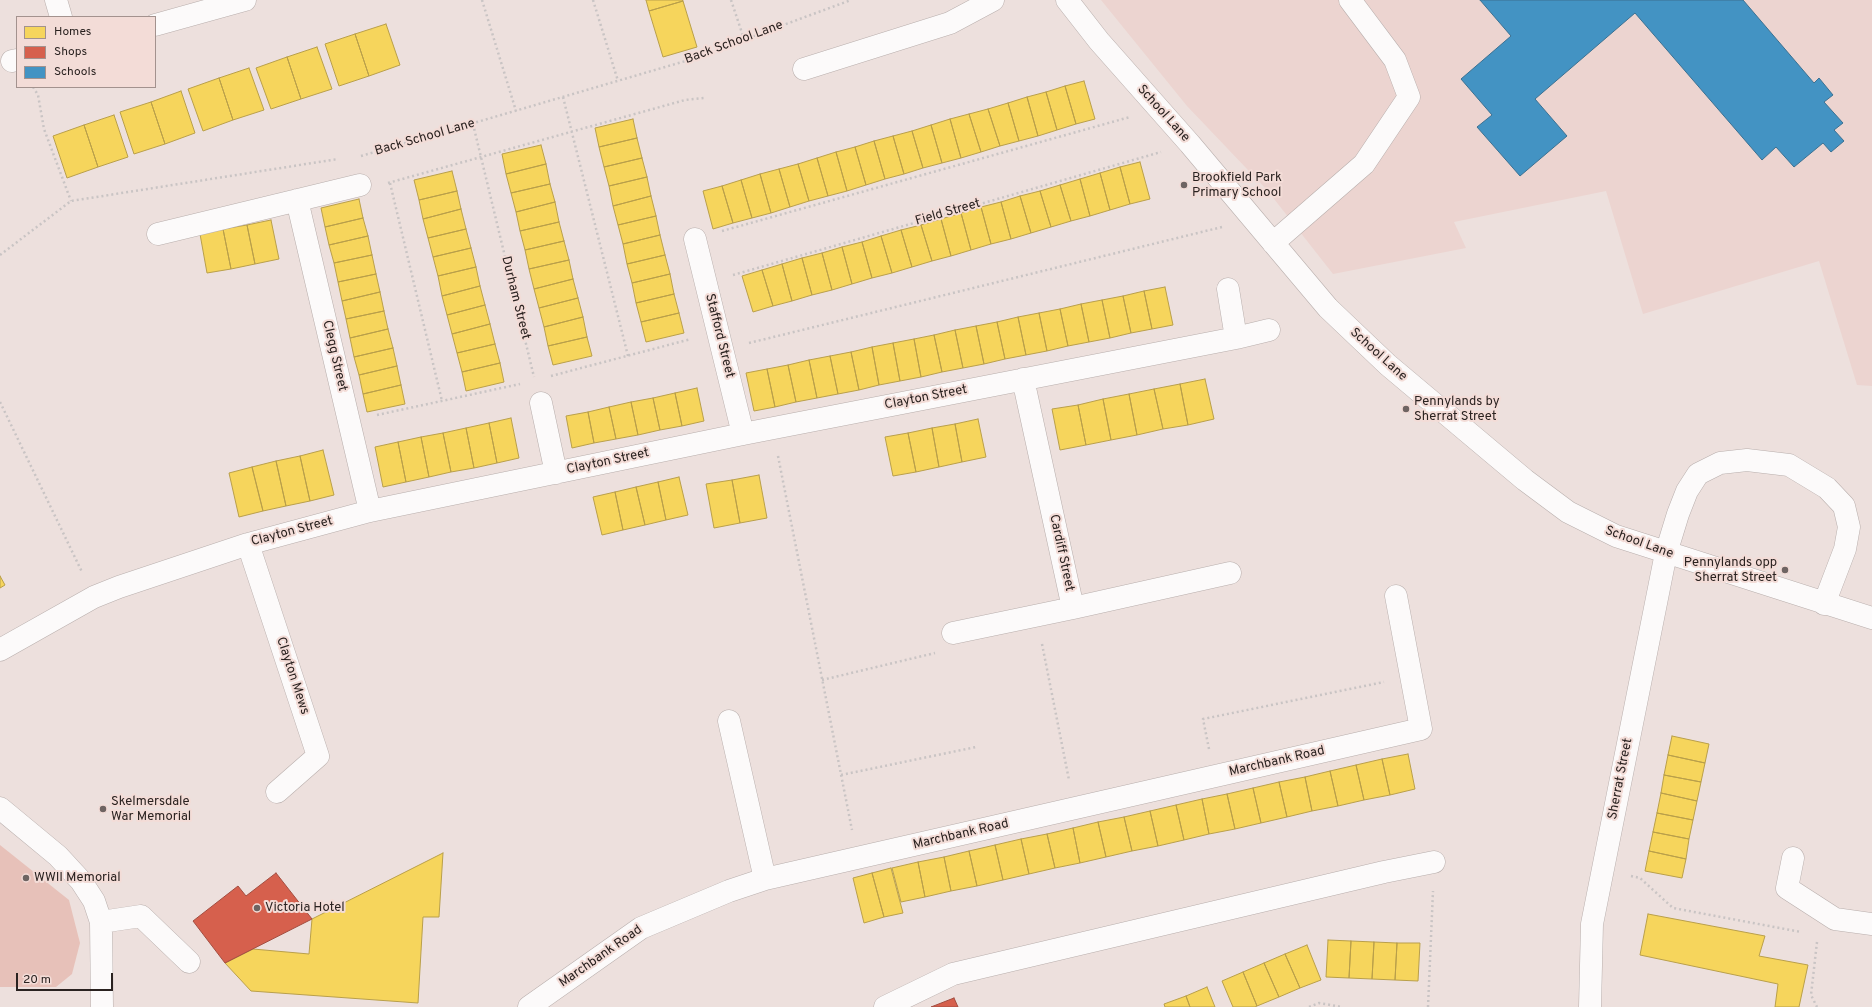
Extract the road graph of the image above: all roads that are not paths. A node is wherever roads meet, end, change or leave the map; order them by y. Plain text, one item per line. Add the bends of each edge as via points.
1 (56, 0) edge
2 (245, 0) edge
3 (993, 0) edge
4 (1067, 0) edge
5 (1350, 0) edge
6 (61, 16) edge
7 (156, 25) edge
8 (804, 69) dead end
9 (360, 185) road end
10 (297, 200) junction
11 (158, 234) dead end
12 (695, 238) road end
13 (1273, 243) junction
14 (1228, 289) dead end
15 (1269, 330) dead end
16 (1236, 338) junction
17 (1023, 379) junction
18 (541, 403) road end
19 (743, 434) junction
20 (556, 473) junction
21 (370, 511) junction
22 (248, 544) junction
23 (1666, 554) junction
24 (1230, 573) dead end
25 (1396, 596) dead end
26 (1824, 604) junction
27 (1072, 608) junction
28 (1872, 618) edge
29 (953, 633) road end
30 (0, 650) edge
31 (729, 721) dead end
32 (277, 792) dead end
33 (0, 808) edge
34 (1793, 858) dead end
35 (1434, 862) road end
36 (766, 879) junction
37 (101, 922) junction
38 (1872, 924) edge
39 (189, 962) dead end
40 (102, 1007) edge
41 (529, 1007) edge
42 (885, 1007) edge
43 (1590, 1007) edge

1 - 6 street
2 - 7 street
3 - 8 street via 950,23
4 - 13 street, School Lane via 1099,41
5 - 13 street via 1395,60 1409,97 1364,164
9 - 10 street
10 - 11 street
10 - 21 street, Clegg Street
12 - 19 street, Stafford Street
13 - 23 street, School Lane via 1350,331 1525,480 1568,512 1616,536
14 - 16 street
15 - 16 street, Clayton Street
16 - 17 street, Clayton Street
17 - 19 street, Clayton Street
17 - 27 street, Cardiff Street
18 - 20 street
19 - 20 street, Clayton Street
20 - 21 street, Clayton Street
21 - 22 street, Clayton Street
22 - 30 street, Clayton Street via 94,597
22 - 32 street, Clayton Mews via 318,756
23 - 26 street, School Lane
23 - 26 street, Sherrat Street via 1686,492 1698,474 1720,463 1747,460 1789,465 1827,488 1844,506 1849,526 1845,549
23 - 43 street, Sherrat Street via 1592,924
24 - 27 street
25 - 36 street, Marchbank Road via 1421,729
26 - 28 street, School Lane
27 - 29 street, Cardiff Street
31 - 36 street
33 - 37 street via 58,856 81,881 94,901
34 - 38 street via 1787,888 1835,919
35 - 42 street via 953,974
36 - 41 street, Marchbank Road via 729,891 641,928
37 - 39 street via 140,916
37 - 40 street

